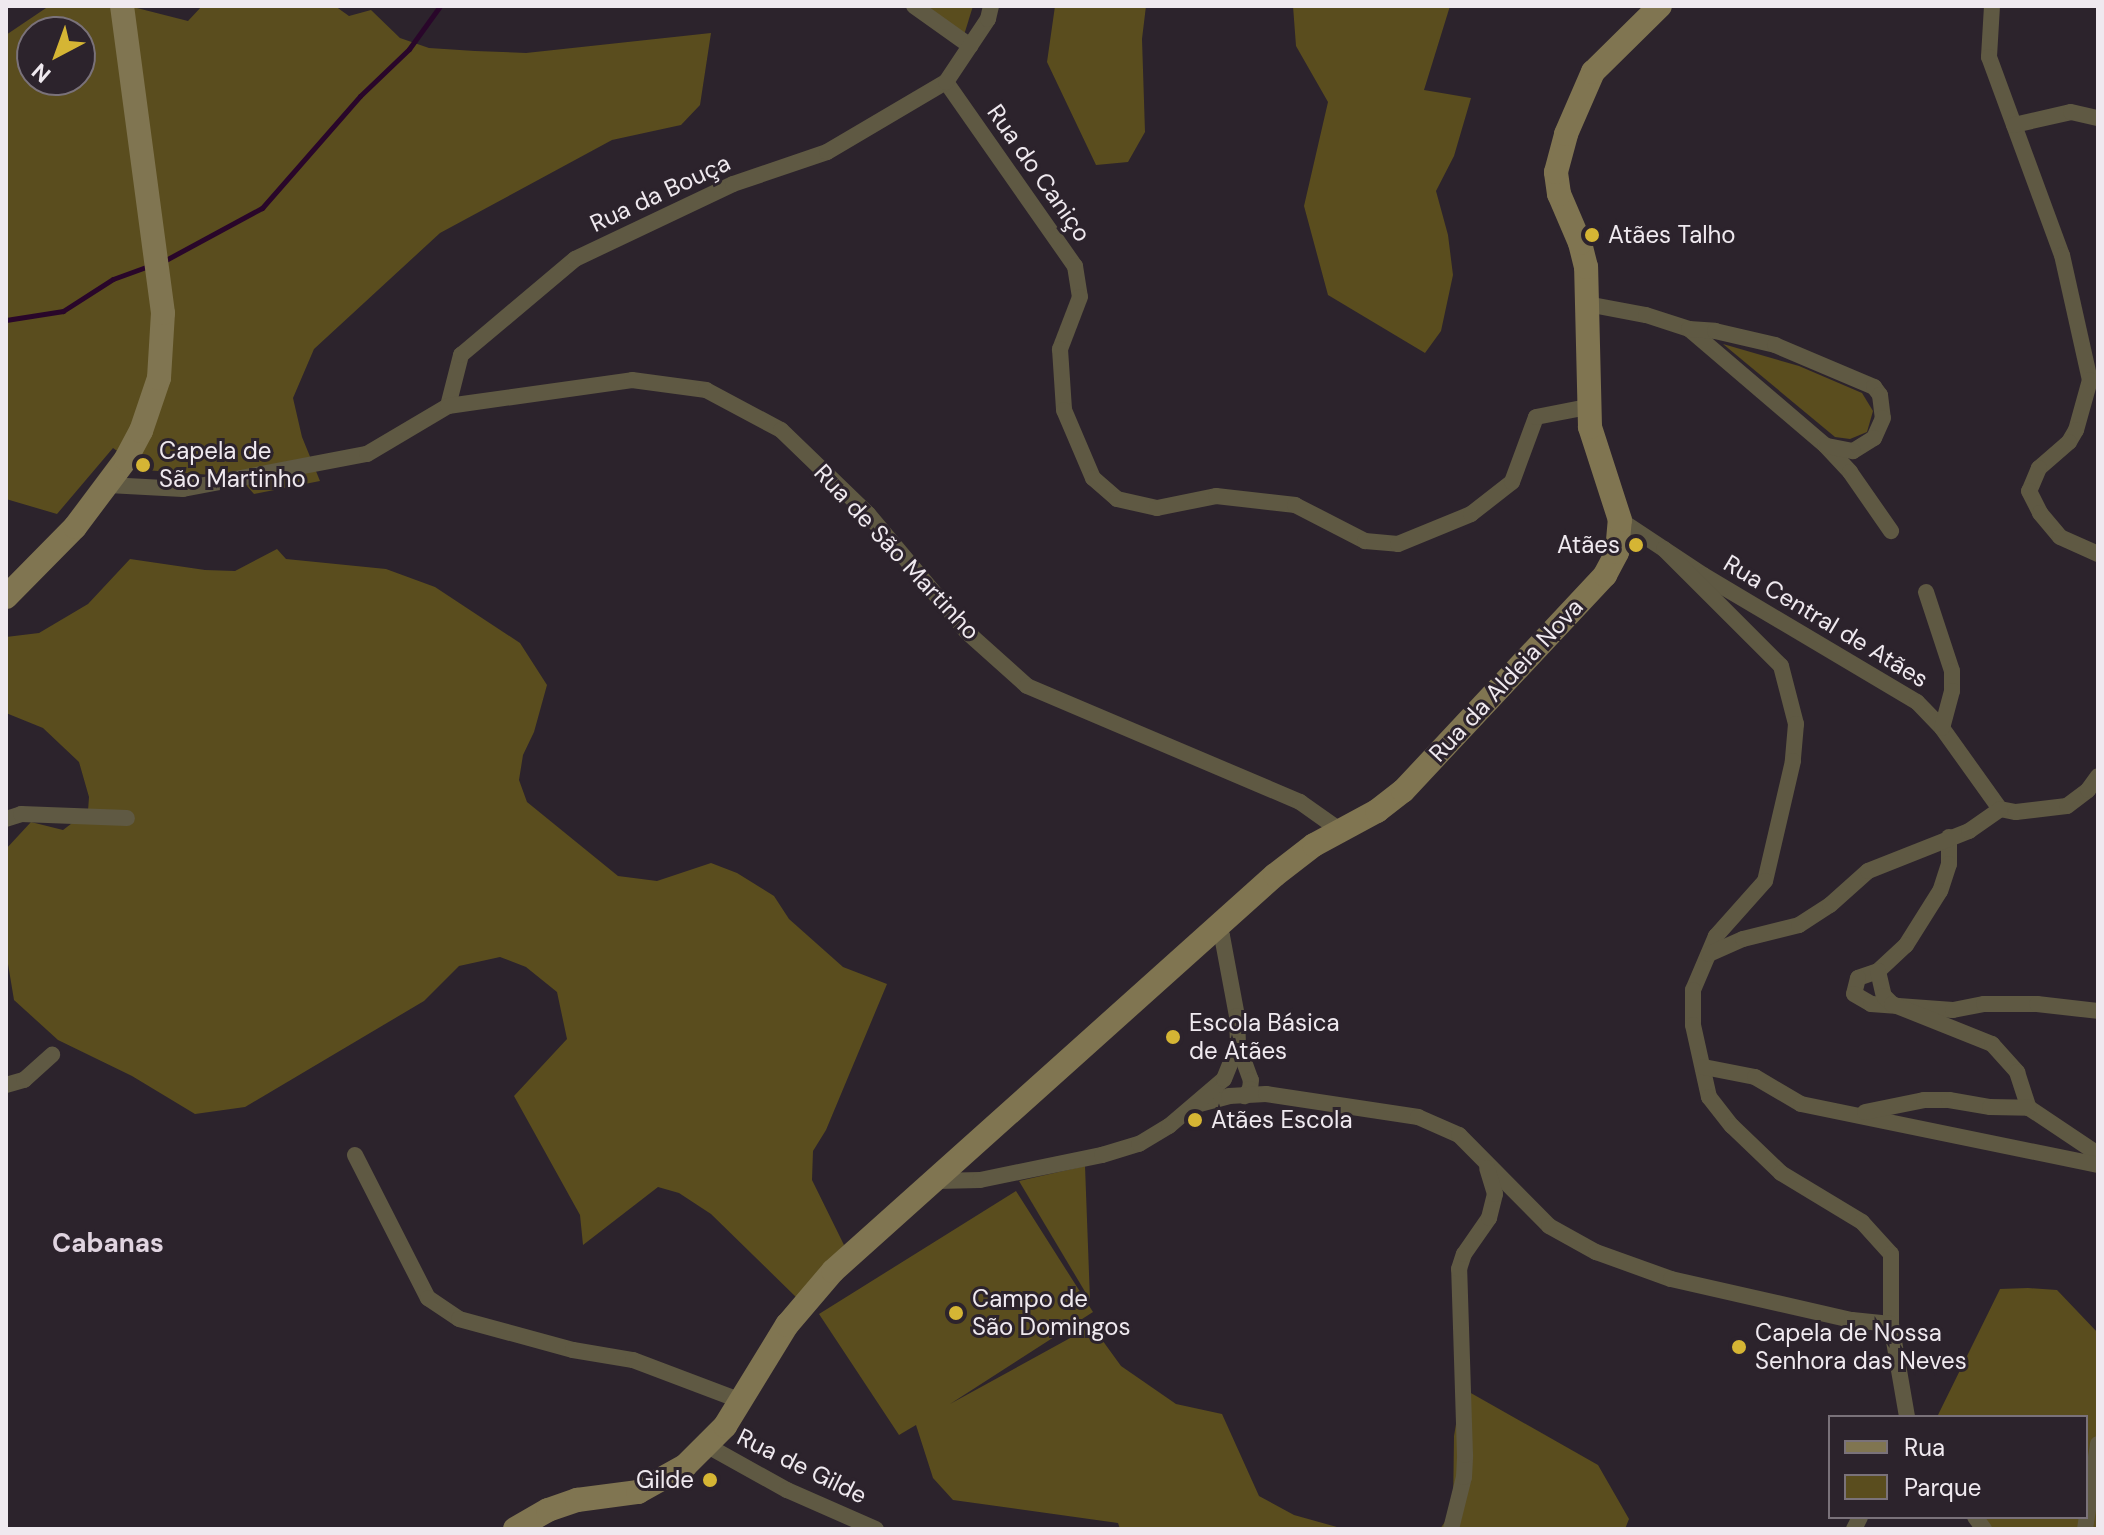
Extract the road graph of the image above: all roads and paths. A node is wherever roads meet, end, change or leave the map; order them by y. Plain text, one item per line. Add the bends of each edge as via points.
1 (122, 6) edge
2 (914, 6) edge
3 (991, 6) edge
4 (1992, 6) edge
5 (1647, 11) edge
6 (970, 46) junction
7 (946, 82) junction
8 (2098, 118) edge
9 (2014, 125) junction
10 (1587, 304) junction
11 (1689, 329) junction
12 (448, 406) junction
13 (1588, 407) junction
14 (1825, 445) junction
15 (108, 485) junction
16 (1620, 520) junction
17 (1891, 531) dead end
18 (1664, 549) junction
19 (2098, 554) edge
20 (1926, 592) dead end
21 (6, 597) edge
22 (1942, 728) junction
23 (2098, 776) edge
24 (2000, 809) junction
25 (127, 818) dead end
26 (6, 819) edge
27 (1341, 831) junction
28 (1949, 837) junction
29 (1214, 927) junction
30 (1709, 954) junction
31 (1878, 971) junction
32 (1892, 1004) junction
33 (2098, 1011) edge
34 (52, 1055) dead end
35 (1704, 1067) junction
36 (1237, 1083) junction
37 (6, 1085) edge
38 (2029, 1108) junction
39 (1858, 1113) junction
40 (2098, 1154) edge
41 (355, 1155) dead end
42 (2098, 1165) edge
43 (1487, 1166) junction
44 (936, 1181) junction
45 (1891, 1324) junction
46 (739, 1400) junction
47 (1906, 1415) edge
48 (2098, 1444) edge
49 (706, 1445) junction
50 (2088, 1509) edge
51 (515, 1529) edge
52 (876, 1529) edge
53 (1451, 1529) edge

1 - 15 street via 163,313 159,378 141,431
2 - 6 street
3 - 6 street
4 - 9 street via 1989,57
5 - 10 street, Rua da Aldeia Nova via 1593,72 1558,160 1559,194 1584,255
6 - 7 street
7 - 12 street, Rua da Bouça via 827,152 733,184 575,259 461,355
7 - 13 street, Rua do Caniço via 1075,266 1080,297 1060,349 1064,410 1093,478 1117,499 1157,508 1216,496 1295,505 1365,541 1398,544 1471,514 1512,482 1536,417
8 - 9 street via 2071,112
9 - 19 street via 2062,255 2090,380 2076,430 2039,468 2029,491 2060,537
10 - 11 street
10 - 13 street, Rua da Aldeia Nova
11 - 14 street
11 - 14 street via 1775,345 1874,387 1883,418 1874,438 1853,451
12 - 15 street, Rua de São Martinho via 367,454 183,489
12 - 27 street, Rua de São Martinho via 632,380 706,390 781,430 868,514 968,633 1027,686 1300,802
13 - 16 street, Rua da Aldeia Nova
14 - 17 street
15 - 21 street
16 - 18 street
16 - 27 street, Rua da Aldeia Nova via 1617,552 1605,575 1403,791
18 - 22 street, Rua Central de Atães via 1917,702
18 - 30 street via 1781,666 1796,724 1793,761 1765,881 1725,923
20 - 22 street via 1952,671
22 - 24 street, Rua Central de Atães
23 - 24 street via 2067,806
24 - 28 street via 1981,825
25 - 26 street via 21,814
27 - 29 street, Rua da Aldeia Nova via 1298,856
28 - 30 street via 1868,871 1799,925
28 - 31 street via 1949,864 1940,891 1906,945
29 - 36 street via 1225,950 1238,1045
29 - 44 street, Rua da Aldeia Nova
30 - 35 street via 1693,990 1693,1025
31 - 32 street via 1884,996
31 - 32 street via 1858,978 1854,994 1864,1003
32 - 33 street via 1953,1010 2037,1004
32 - 38 street via 1992,1044 2017,1072
34 - 37 street via 24,1080
35 - 39 street via 1755,1077 1801,1104
35 - 45 street via 1709,1097 1742,1136 1781,1173 1879,1237 1891,1254
36 - 43 street via 1266,1094 1418,1117 1459,1135
36 - 44 street via 1139,1144 980,1180
38 - 39 street via 1937,1100
38 - 40 street
39 - 42 street
41 - 46 street via 428,1298 459,1319 573,1350 633,1360
43 - 45 street via 1555,1230 1621,1262 1671,1279
43 - 53 street via 1495,1194 1489,1218 1459,1269 1465,1455
44 - 46 street, Rua da Aldeia Nova via 811,1295
45 - 47 street
46 - 49 street, Rua da Aldeia Nova via 725,1426
48 - 50 street
49 - 51 street via 664,1480 638,1492 577,1500
49 - 52 street, Rua de Gilde via 787,1490

